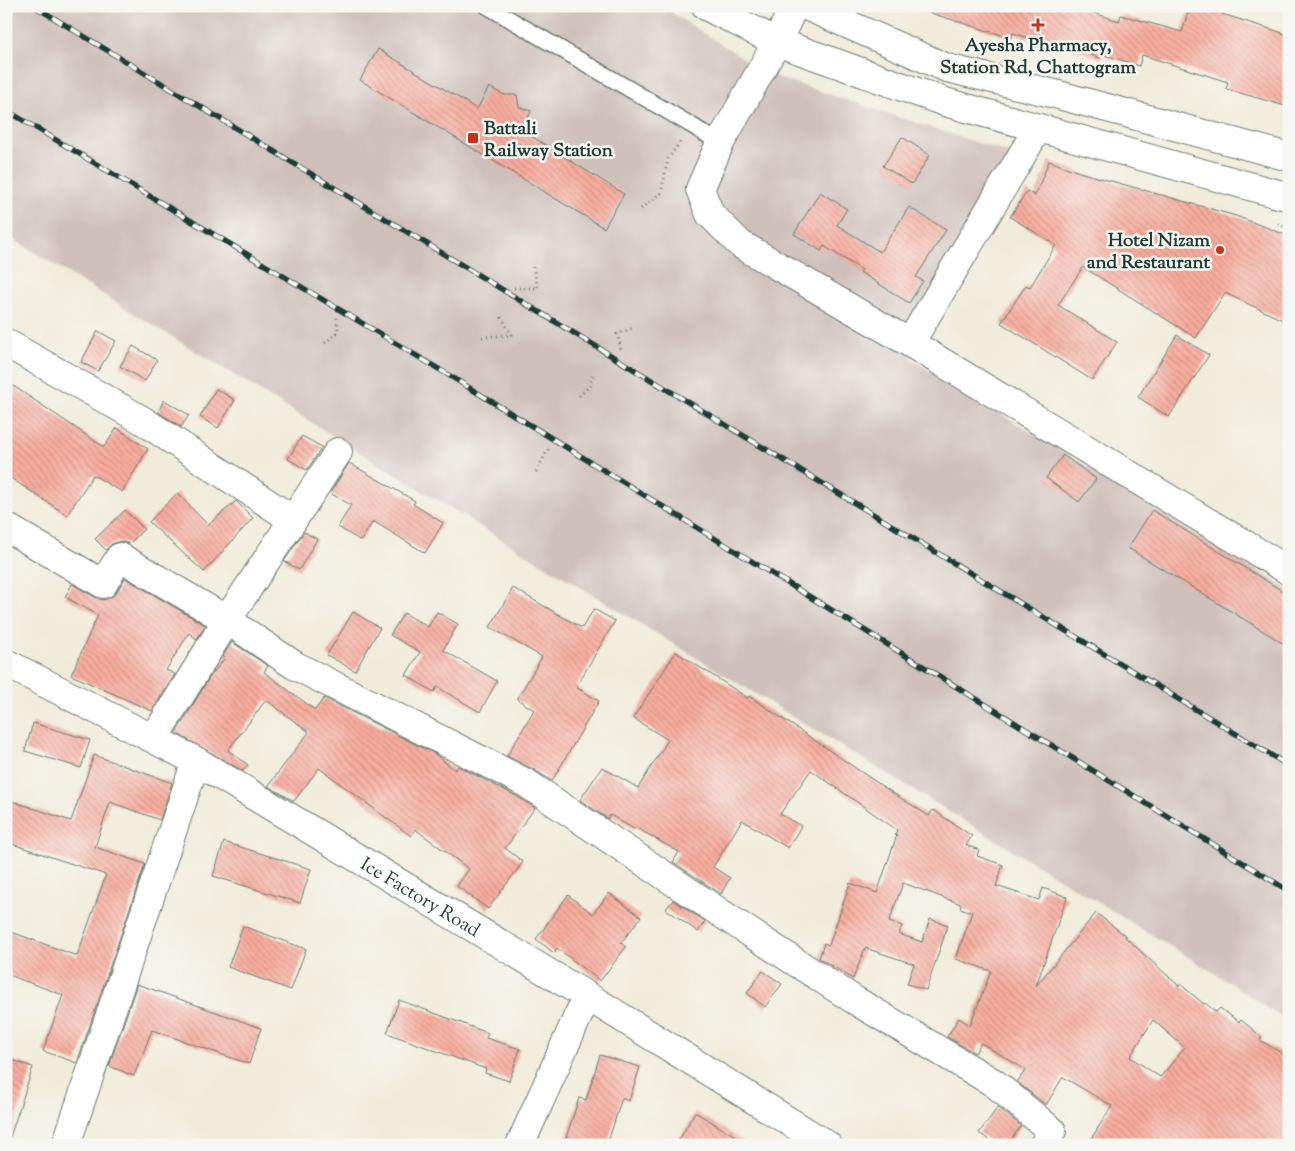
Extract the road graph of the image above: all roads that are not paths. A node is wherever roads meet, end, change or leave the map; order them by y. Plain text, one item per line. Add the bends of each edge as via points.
1 (487, 6) edge
2 (706, 6) edge
3 (794, 6) edge
4 (806, 6) edge
5 (777, 42) junction
6 (1038, 128) junction
7 (720, 143) junction
8 (1289, 158) edge
9 (1289, 197) edge
10 (6, 343) edge
11 (910, 343) junction
12 (338, 452) dead end
13 (293, 520) junction
14 (6, 528) edge
15 (1289, 571) edge
16 (227, 620) junction
17 (6, 663) edge
18 (154, 738) junction
19 (196, 761) junction
20 (587, 996) junction
21 (66, 1145) edge
22 (520, 1145) edge
23 (827, 1145) edge
24 (1044, 1145) edge

1 - 7 lane
2 - 5 street
3 - 5 street
4 - 8 street via 947,68 1073,98
5 - 6 street via 945,102
5 - 7 street
6 - 9 street
6 - 11 street
7 - 11 street via 700,189 710,214 740,244
10 - 13 street via 142,420
11 - 15 street
12 - 13 street
13 - 16 street
14 - 16 street via 104,584 120,557
16 - 18 street
16 - 24 street via 294,665 526,783 767,944 994,1083 1052,1130
17 - 18 street, Ice Factory Road
18 - 19 street, Ice Factory Road
19 - 20 street, Ice Factory Road
19 - 21 street
20 - 22 street
20 - 23 street, Ice Factory Road

